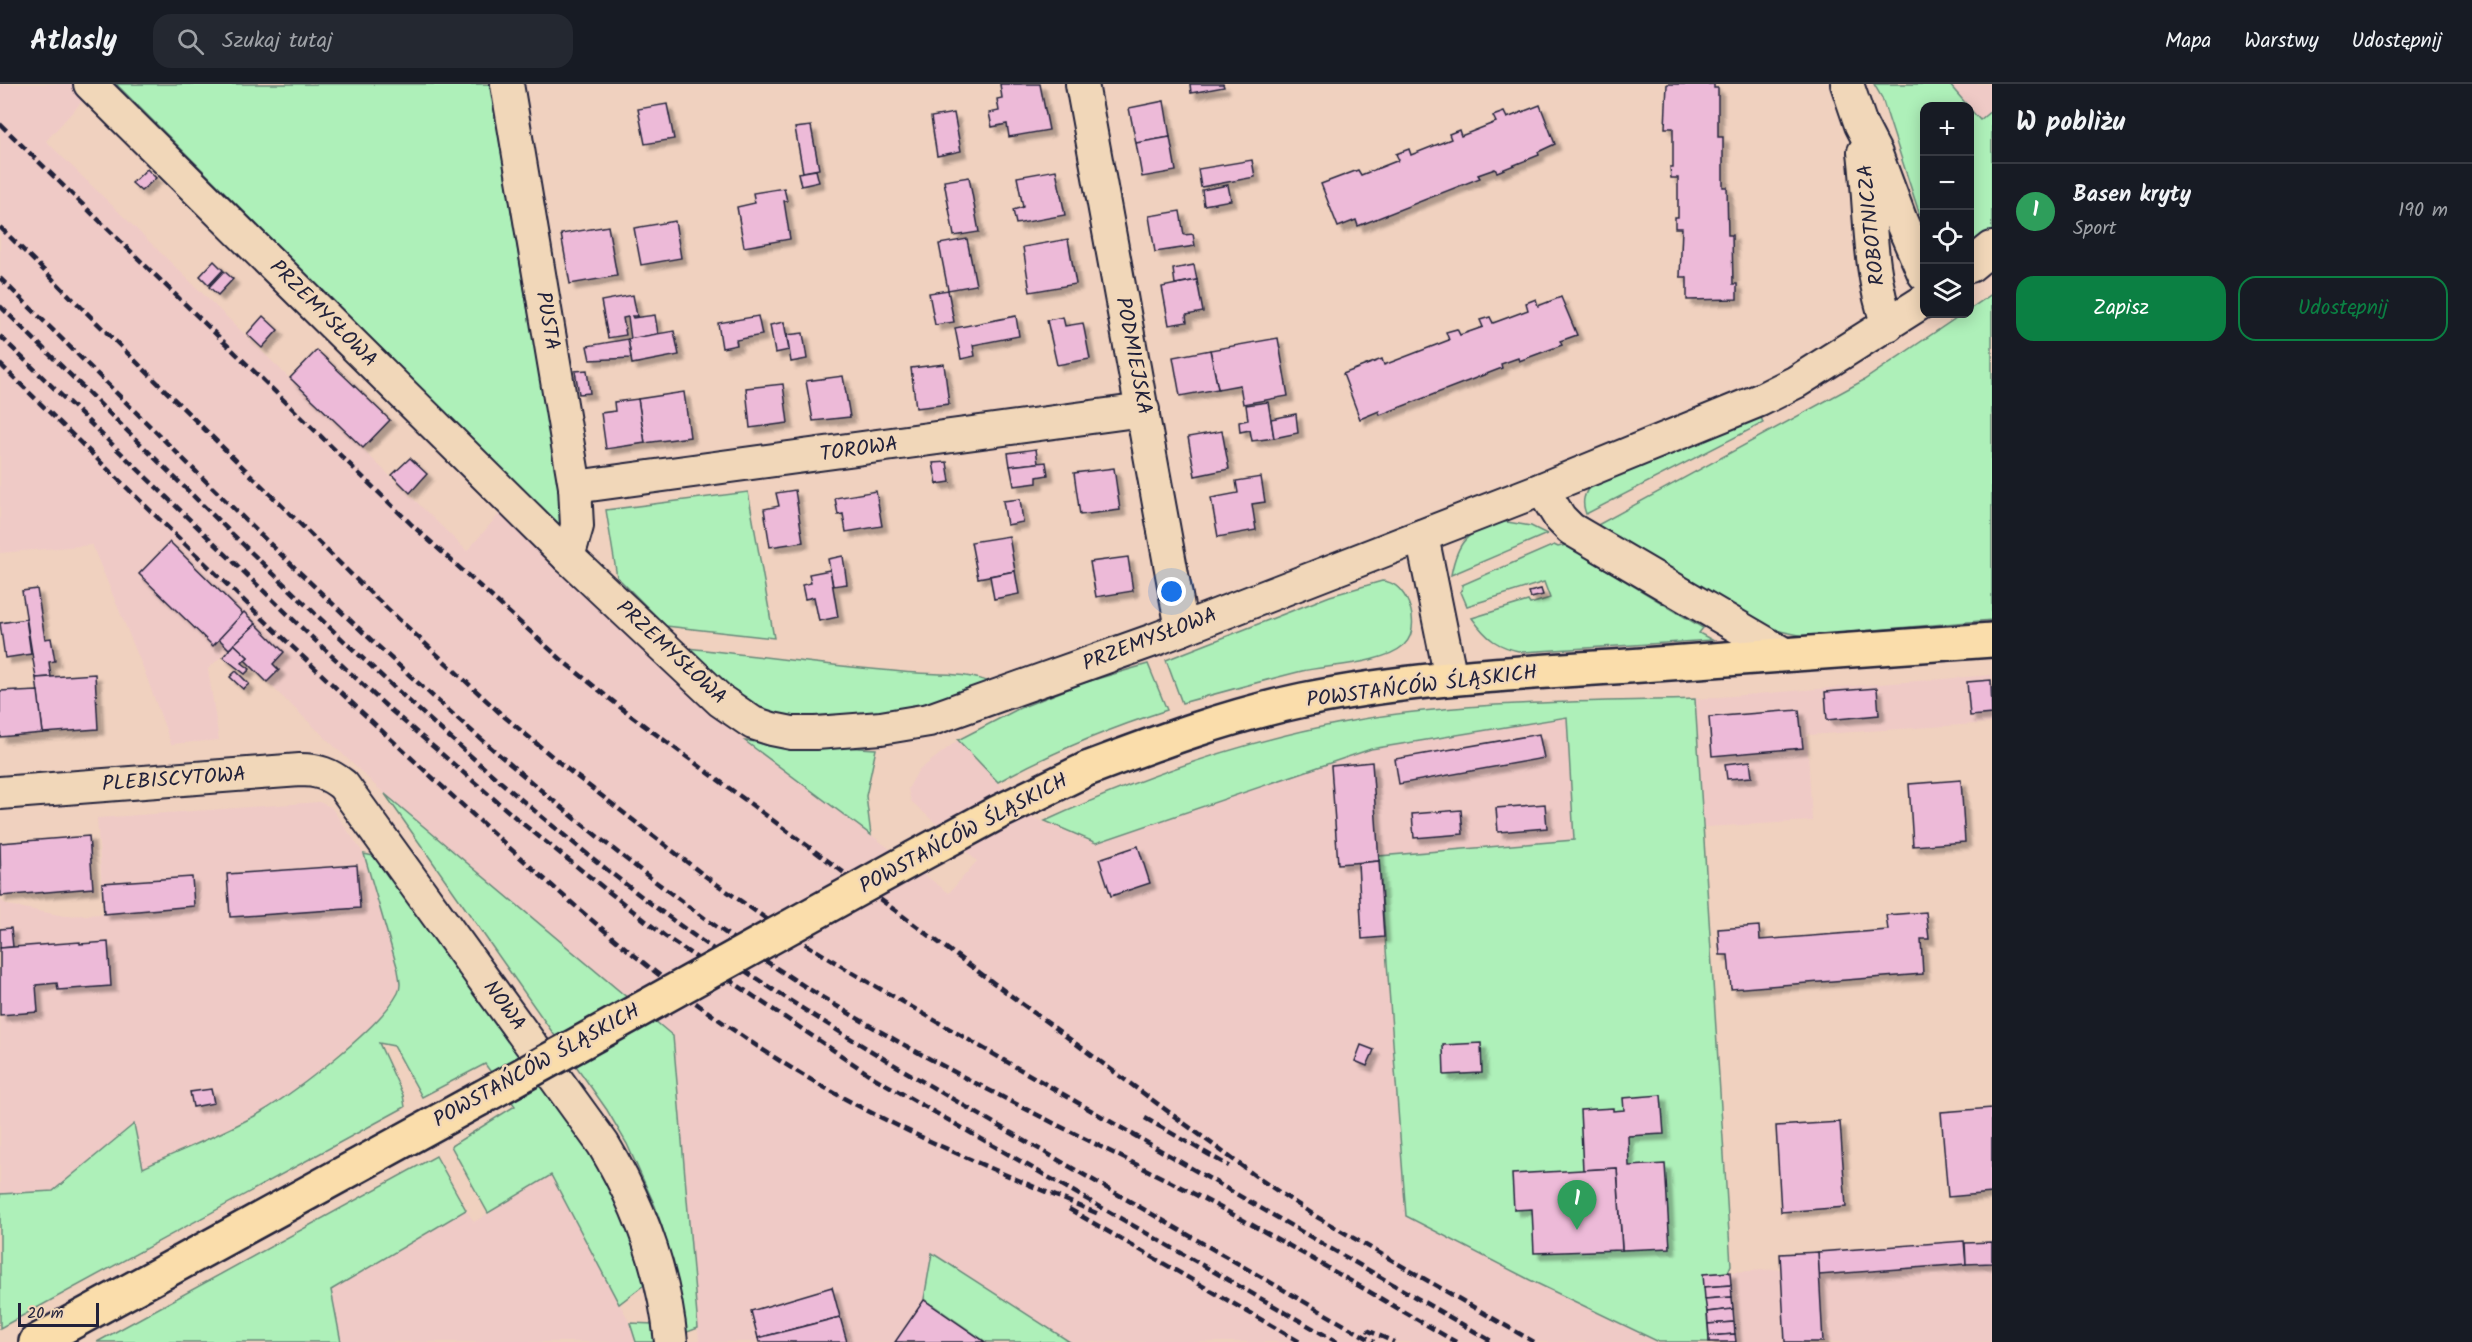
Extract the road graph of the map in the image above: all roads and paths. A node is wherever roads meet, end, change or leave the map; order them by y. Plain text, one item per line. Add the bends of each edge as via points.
1 (90, 84) edge
2 (507, 84) edge
3 (1083, 84) edge
4 (1847, 84) edge
5 (1861, 125) junction
6 (1992, 248) edge
7 (1972, 264) edge
8 (1920, 265) edge
9 (1920, 304) edge
10 (1888, 324) junction
11 (1143, 410) junction
12 (575, 487) junction
13 (1542, 489) junction
14 (1422, 536) junction
15 (568, 556) junction
16 (1182, 629) junction
17 (1992, 640) edge
18 (1786, 656) junction
19 (1451, 679) junction
20 (343, 785) joint
21 (0, 793) edge
22 (36, 1342) edge
23 (671, 1342) edge

1 - 15 street, PRZEMYSŁOWA
2 - 12 street, PUSTA
3 - 11 street, PODMIEJSKA
4 - 5 street, ROBOTNICZA
5 - 8 street, ROBOTNICZA
5 - 10 street, ROBOTNICZA via 1872,253
6 - 7 street
9 - 10 street, PRZEMYSŁOWA
10 - 13 street, PRZEMYSŁOWA via 1760,400
11 - 12 street, TOROWA
11 - 16 street, PODMIEJSKA
12 - 15 street, PUSTA via 577,526
13 - 14 street, PRZEMYSŁOWA
13 - 18 street via 1571,529
14 - 16 street, PRZEMYSŁOWA
14 - 19 street
15 - 16 street, PRZEMYSŁOWA via 721,701 753,723 792,733 881,728 929,720
17 - 18 main road, POWSTAŃCÓW ŚLĄSKICH
18 - 19 main road, POWSTAŃCÓW ŚLĄSKICH
19 - 22 main road, POWSTAŃCÓW ŚLĄSKICH, bridge via 1301,700 1155,743 1088,770 914,858
20 - 21 street, PLEBISCYTOWA via 317,770 300,770
20 - 23 street, NOWA via 616,1166 649,1236 665,1298

